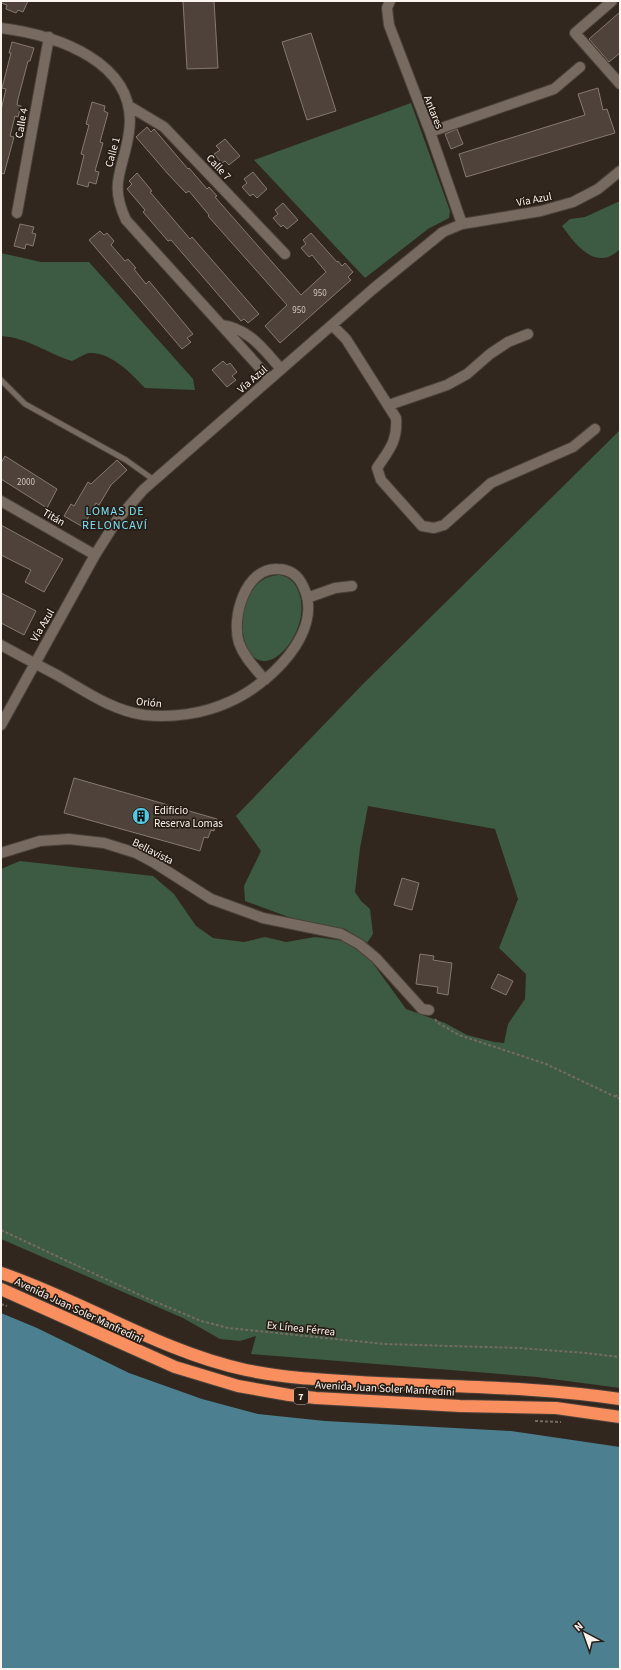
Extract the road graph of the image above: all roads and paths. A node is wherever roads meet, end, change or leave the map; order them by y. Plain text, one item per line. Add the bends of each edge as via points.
1 (612, 1) edge
2 (388, 5) edge
3 (1, 28) edge
4 (49, 37) junction
5 (580, 67) dead end
6 (620, 84) edge
7 (129, 106) junction
8 (430, 132) junction
9 (620, 171) edge
10 (16, 213) dead end
11 (462, 224) junction
12 (285, 254) dead end
13 (221, 325) junction
14 (332, 325) junction
15 (528, 334) dead end
16 (281, 369) junction
17 (270, 379) junction
18 (1, 380) edge
19 (389, 405) junction
20 (595, 429) dead end
21 (154, 480) junction
22 (1, 501) edge
23 (95, 555) junction
24 (352, 586) dead end
25 (307, 598) junction
26 (1, 645) edge
27 (34, 663) junction
28 (265, 680) junction
29 (1, 725) edge
30 (1, 853) edge
31 (429, 1010) joint
32 (620, 1095) edge
33 (614, 1096) junction
34 (620, 1099) edge
35 (1, 1230) edge
36 (1, 1273) edge
37 (1, 1289) edge
38 (620, 1357) edge
39 (620, 1400) edge
40 (620, 1417) edge

1 - 6 street via 575,34
2 - 8 street, Antares via 389,25
3 - 4 street
4 - 7 street via 77,48 97,61 113,77
4 - 10 street, Calle 4
5 - 8 street via 554,89
7 - 12 street, Calle 7 via 164,127
7 - 13 street, Calle 1 via 128,141 117,180 122,211 126,220
8 - 11 street, Antares
9 - 11 street, Vía Azul via 598,189 573,202 541,211
11 - 14 street, Vía Azul via 434,239
13 - 16 street via 235,327 247,333
13 - 17 street, Calle 1
14 - 16 street, Vía Azul
14 - 19 street via 346,338
15 - 19 street via 508,342 447,385
16 - 17 street, Vía Azul
17 - 21 street, Vía Azul
18 - 21 lane via 25,404 126,460
19 - 20 street via 396,418 398,431 395,442 377,468 381,480 422,526 434,528 444,525 491,482 573,447
21 - 23 street, Vía Azul via 123,512
22 - 23 street, Titán
23 - 27 street, Vía Azul
24 - 25 street via 335,588
25 - 28 street, Orión via 307,619 303,634 290,654
25 - 28 street, Orión via 302,584 293,574 286,570 274,569 266,571 253,581 242,598 237,621 238,639 245,655
26 - 27 street, Orión
27 - 28 street, Orión via 114,707 157,716 187,714 215,708 242,696
27 - 29 street, Vía Azul
30 - 31 street, Bellavista via 26,844 54,839 104,843 136,853 210,900 263,918 341,934 376,958 422,1009
31 - 33 path via 438,1023 459,1035 546,1064
32 - 33 path
33 - 34 path
35 - 38 path, Ex Línea Férrea via 144,1297 201,1321 228,1328 384,1344 519,1348
36 - 39 highway, Avenida Juan Soler Manfredini / 7 via 44,1289 183,1351 244,1369 319,1380 550,1390
37 - 40 highway, Avenida Juan Soler Manfredini / 7 via 175,1367 250,1388 316,1398 556,1408

